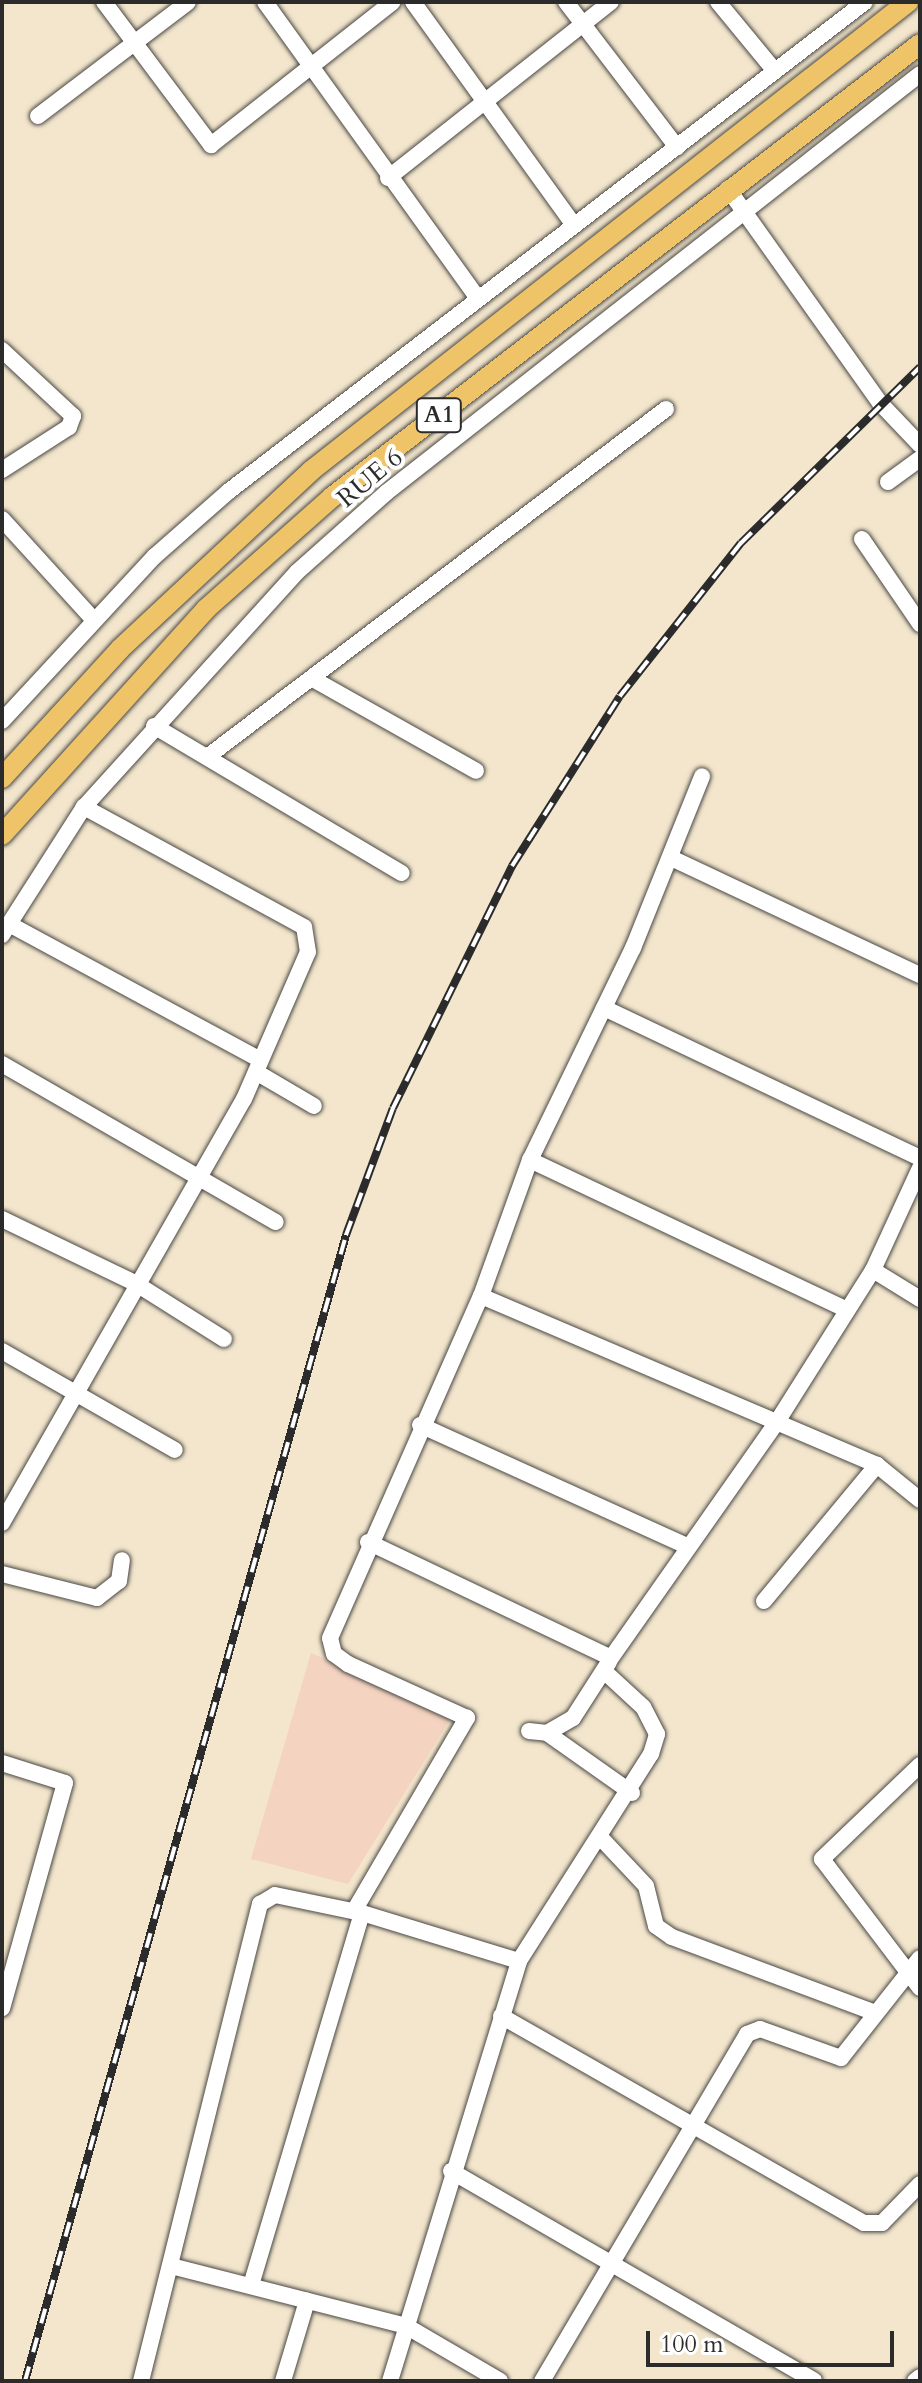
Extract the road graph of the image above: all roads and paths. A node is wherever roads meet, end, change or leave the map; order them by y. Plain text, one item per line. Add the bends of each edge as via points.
1 (104, 2) edge
2 (188, 2) edge
3 (265, 2) edge
4 (393, 2) edge
5 (413, 2) edge
6 (566, 2) edge
7 (611, 2) edge
8 (718, 2) edge
9 (865, 2) edge
10 (908, 2) edge
11 (582, 24) junction
12 (134, 41) junction
13 (920, 44) edge
14 (311, 64) junction
15 (774, 70) junction
16 (920, 74) edge
17 (484, 104) junction
18 (38, 116) dead end
19 (677, 147) junction
20 (388, 178) junction
21 (728, 189) junction
22 (746, 211) junction
23 (574, 225) junction
24 (476, 296) junction
25 (2, 350) edge
26 (666, 409) dead end
27 (920, 445) edge
28 (920, 459) edge
29 (2, 470) edge
30 (888, 482) dead end
31 (2, 519) edge
32 (862, 539) dead end
33 (94, 620) junction
34 (920, 624) edge
35 (313, 679) junction
36 (2, 721) edge
37 (154, 726) junction
38 (207, 757) junction
39 (476, 771) dead end
40 (702, 776) dead end
41 (2, 778) edge
42 (84, 807) junction
43 (2, 835) edge
44 (671, 858) junction
45 (402, 873) dead end
46 (5, 930) edge
47 (920, 975) edge
48 (604, 1008) junction
49 (2, 1064) edge
50 (259, 1066) junction
51 (314, 1106) dead end
52 (920, 1158) edge
53 (530, 1160) junction
54 (920, 1168) edge
55 (195, 1177) junction
56 (2, 1219) edge
57 (276, 1222) dead end
58 (873, 1270) junction
59 (135, 1283) junction
60 (481, 1296) junction
61 (920, 1299) edge
62 (847, 1310) junction
63 (224, 1339) dead end
64 (2, 1351) edge
65 (76, 1392) junction
66 (420, 1425) junction
67 (775, 1425) junction
68 (175, 1450) dead end
69 (877, 1465) junction
70 (7, 1498) edge
71 (920, 1500) edge
72 (2, 1523) edge
73 (368, 1542) junction
74 (689, 1547) junction
75 (122, 1560) dead end
76 (2, 1574) edge
77 (764, 1601) dead end
78 (607, 1664) junction
79 (529, 1731) dead end
80 (547, 1733) junction
81 (2, 1763) edge
82 (920, 1765) edge
83 (632, 1793) junction
84 (600, 1837) junction
85 (358, 1912) junction
86 (920, 1958) edge
87 (519, 1961) junction
88 (905, 1972) junction
89 (920, 1988) edge
90 (2, 2008) edge
91 (873, 2012) junction
92 (501, 2016) junction
93 (692, 2127) junction
94 (451, 2171) junction
95 (920, 2184) edge
96 (608, 2260) junction
97 (171, 2266) junction
98 (251, 2286) junction
99 (307, 2301) junction
100 (406, 2326) junction
101 (920, 2377) edge
102 (141, 2381) edge
103 (283, 2381) edge
104 (390, 2381) edge
105 (500, 2381) edge
106 (542, 2381) edge
107 (814, 2381) edge
108 (915, 2381) edge

1 - 12 street
2 - 12 street
3 - 14 street
4 - 14 street
5 - 17 street
6 - 11 street
7 - 11 street
8 - 15 street
9 - 15 street
10 - 41 main road, A1 via 312,470 120,649
11 - 17 street
11 - 19 street
12 - 14 street via 211,145
12 - 18 street
13 - 21 main road, A1
14 - 20 street
15 - 19 street
16 - 22 street, RUE 6
17 - 20 street
17 - 23 street
19 - 23 street
20 - 24 street
21 - 22 street
21 - 43 main road, A1 via 332,497 206,609
22 - 27 street via 880,403
22 - 37 street, RUE 6 via 387,492 236,633
23 - 24 street
24 - 33 street via 229,491
25 - 29 street via 73,416 69,427
26 - 35 street
28 - 30 street
31 - 33 street
32 - 34 street
33 - 36 street
35 - 38 street
35 - 39 street
37 - 38 street
37 - 42 street, RUE 6
38 - 45 street
40 - 44 street
42 - 46 street, RUE 6
42 - 50 street via 304,927 308,952
44 - 47 street
44 - 48 street
46 - 50 street
48 - 52 street
48 - 53 street
49 - 55 street
50 - 51 street
50 - 55 street
53 - 60 street
53 - 62 street
54 - 58 street
55 - 57 street
55 - 59 street
56 - 59 street
58 - 61 street
58 - 62 street
59 - 63 street
59 - 65 street
60 - 66 street
60 - 67 street
62 - 67 street
64 - 65 street
65 - 68 street
65 - 70 street
66 - 73 street
66 - 74 street
67 - 69 street
67 - 74 street
69 - 71 street
69 - 77 street
70 - 72 street
73 - 78 street
73 - 85 street via 330,1638 334,1654 465,1715 468,1725
74 - 78 street
75 - 76 street via 119,1581 97,1598
78 - 80 street via 573,1718
78 - 83 street via 643,1707 657,1734
79 - 80 street
80 - 83 street
81 - 90 street via 65,1783
82 - 88 street via 822,1859
83 - 84 street
84 - 87 street
84 - 91 street via 646,1886 656,1926 672,1937
85 - 87 street
85 - 97 street via 275,1895 260,1904
85 - 98 street
86 - 88 street
87 - 92 street
88 - 89 street
88 - 91 street
91 - 93 street via 841,2058 754,2029
92 - 93 street
92 - 94 street
93 - 95 street via 864,2223 882,2223
93 - 96 street
94 - 96 street
94 - 100 street
96 - 106 street
96 - 107 street
97 - 98 street
97 - 102 street
98 - 99 street
99 - 100 street
99 - 103 street
100 - 104 street
100 - 105 street
101 - 108 street

